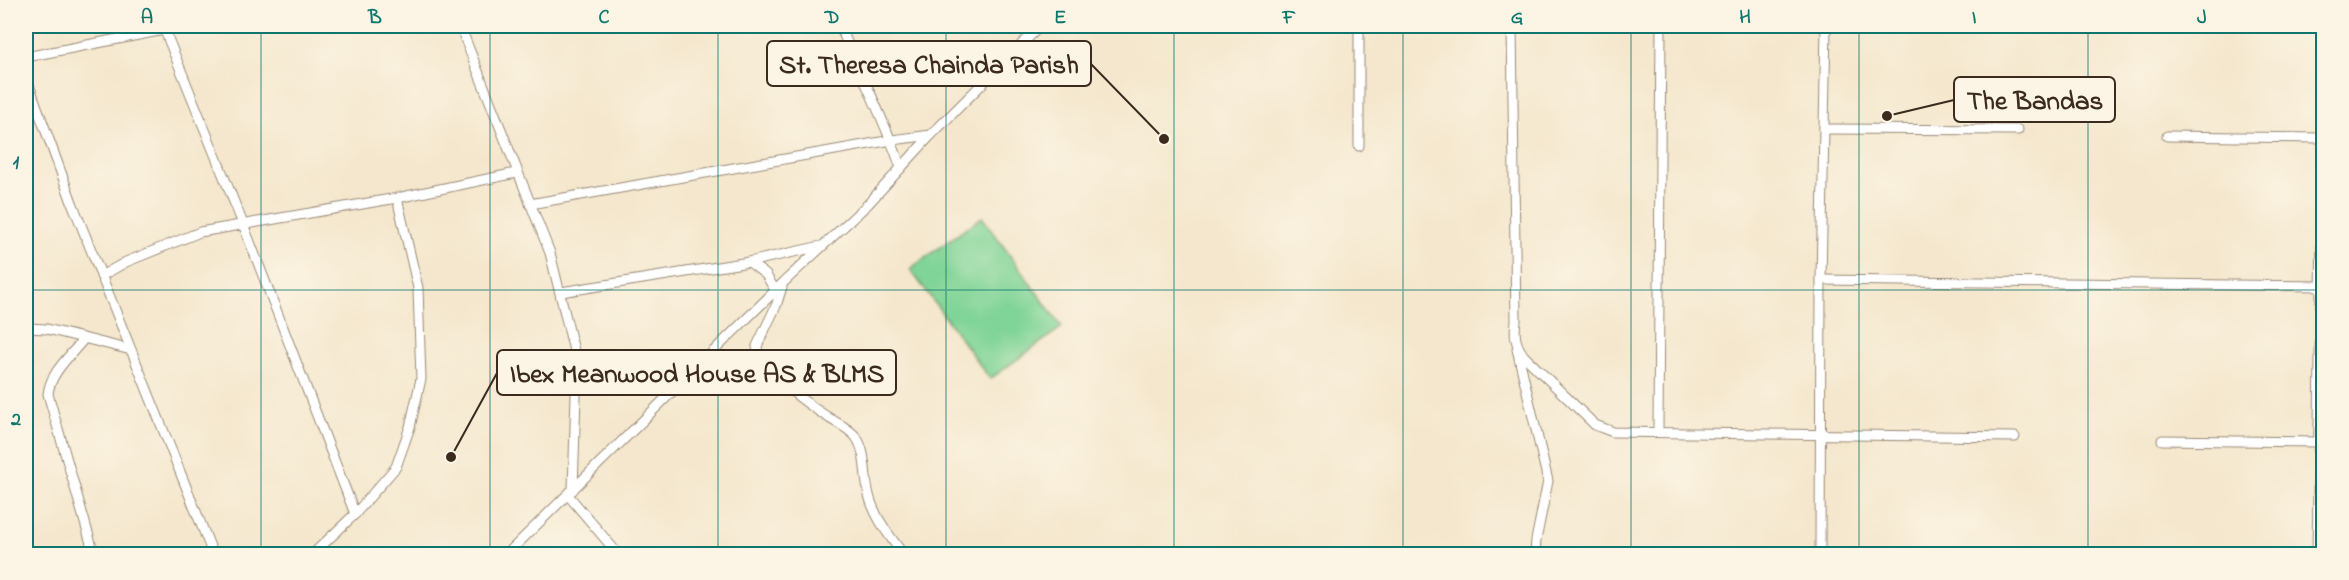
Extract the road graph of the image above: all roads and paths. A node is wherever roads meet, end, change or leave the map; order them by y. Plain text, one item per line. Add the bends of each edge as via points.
1 (459, 26) edge
2 (840, 26) edge
3 (1040, 26) edge
4 (1359, 26) edge
5 (1512, 26) edge
6 (1661, 26) edge
7 (1826, 26) edge
8 (163, 28) edge
9 (26, 57) edge
10 (26, 77) edge
11 (2324, 101) edge
12 (1824, 129) junction
13 (2018, 130) dead end
14 (931, 135) junction
15 (2167, 136) dead end
16 (2323, 138) edge
17 (891, 140) junction
18 (1359, 146) dead end
19 (902, 168) junction
20 (516, 173) junction
21 (397, 198) junction
22 (530, 204) junction
23 (243, 224) junction
24 (822, 246) junction
25 (749, 262) junction
26 (101, 276) junction
27 (786, 280) junction
28 (1821, 280) junction
29 (2320, 286) junction
30 (775, 290) junction
31 (561, 292) junction
32 (26, 328) edge
33 (1514, 334) junction
34 (83, 340) junction
35 (131, 350) junction
36 (2322, 359) edge
37 (1658, 431) junction
38 (1821, 433) junction
39 (2015, 437) dead end
40 (2162, 440) dead end
41 (2319, 442) junction
42 (570, 492) junction
43 (355, 514) junction
44 (94, 555) edge
45 (213, 555) edge
46 (313, 555) edge
47 (507, 555) edge
48 (618, 555) edge
49 (903, 555) edge
50 (1535, 555) edge
51 (1820, 555) edge
52 (2317, 555) edge

1 - 20 street
2 - 17 street
3 - 14 street
4 - 18 street
5 - 33 street
6 - 37 street
7 - 12 street
8 - 9 street
8 - 23 street
10 - 26 street
11 - 16 street
12 - 13 street
12 - 28 street
14 - 17 street
14 - 19 street
15 - 16 street
16 - 29 street
17 - 19 street
17 - 22 street
19 - 24 street
20 - 21 street
20 - 22 street
21 - 23 street
21 - 43 street via 418,288 421,378 396,467
22 - 31 street
23 - 26 street via 178,240
23 - 43 street
24 - 25 street
24 - 27 street
25 - 30 street via 766,275
25 - 31 street
26 - 35 street
27 - 30 street
27 - 49 street via 759,338 757,352 761,362 807,404 856,437 869,496
28 - 29 street
28 - 38 street
29 - 36 street
30 - 42 street
31 - 42 street via 577,363
32 - 34 street via 46,329
33 - 37 street via 1524,356 1595,424 1613,432
33 - 50 street via 1548,480
34 - 35 street
34 - 44 street via 54,375 48,394
35 - 45 street
36 - 41 street
37 - 38 street
38 - 39 street
38 - 51 street
40 - 41 street
41 - 52 street
42 - 47 street
42 - 48 street
43 - 46 street

